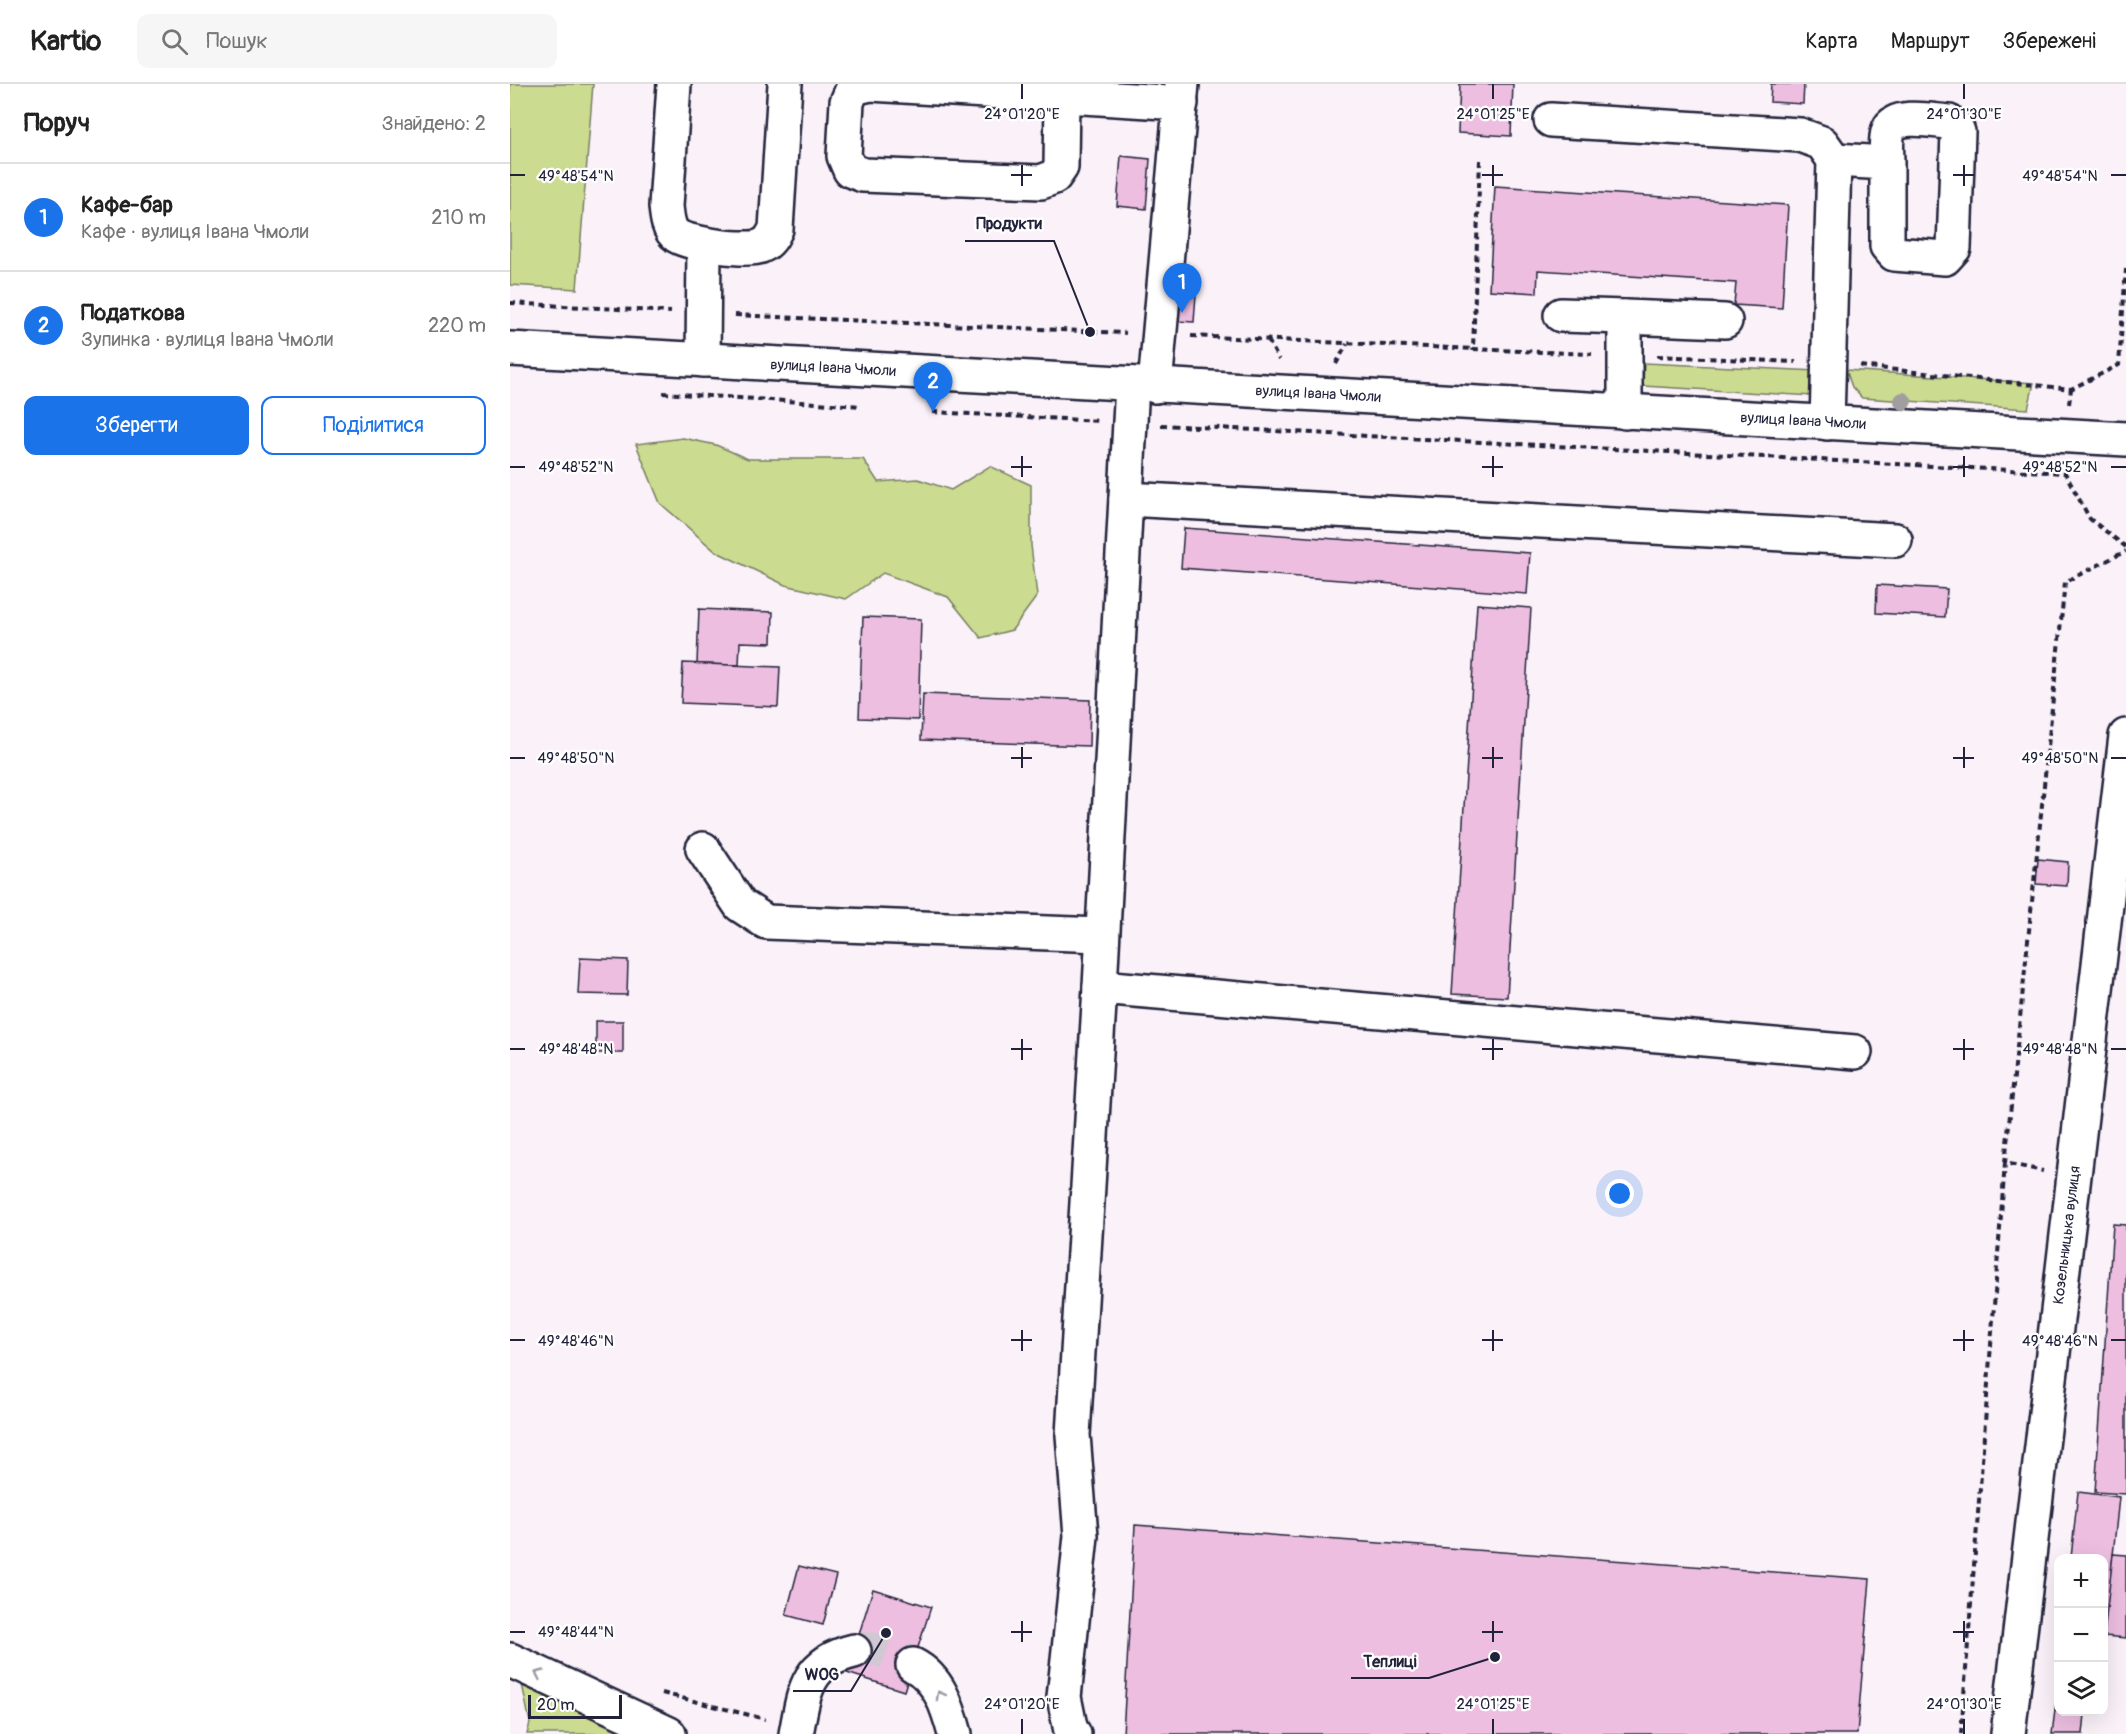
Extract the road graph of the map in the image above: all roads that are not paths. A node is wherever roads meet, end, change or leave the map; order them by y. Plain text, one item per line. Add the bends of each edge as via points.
1 (674, 84) edge
2 (785, 84) edge
3 (1181, 93) edge
4 (1062, 97) junction
5 (1551, 120) dead end
6 (1834, 160) junction
7 (1887, 163) dead end
8 (704, 245) junction
9 (1562, 315) dead end
10 (1625, 317) junction
11 (1725, 321) dead end
12 (510, 350) edge
13 (703, 360) junction
14 (1144, 385) junction
15 (1625, 412) junction
16 (1827, 423) junction
17 (2126, 440) edge
18 (1126, 499) junction
19 (1895, 540) dead end
20 (2126, 736) edge
21 (703, 849) dead end
22 (1101, 935) junction
23 (1100, 987) junction
24 (1855, 1052) dead end
25 (854, 1650) tunnel mouth
26 (510, 1660) edge
27 (913, 1665) tunnel mouth
28 (797, 1731) edge
29 (669, 1734) edge
30 (955, 1734) edge
31 (1074, 1734) edge
32 (2008, 1734) edge

1 - 8 street via 668,222 676,235
2 - 8 street via 776,229 759,248
3 - 4 street
3 - 14 street via 1159,335
4 - 4 street via 872,84 853,88 847,102 844,156 850,170 863,175 1041,182 1054,177 1061,167
5 - 6 street via 1800,135 1822,143
6 - 7 street
6 - 16 street
8 - 13 street
9 - 10 street
10 - 11 street
10 - 15 street
12 - 13 street, вулиця Івана Чмоли
13 - 14 street, вулиця Івана Чмоли
14 - 15 street, вулиця Івана Чмоли
14 - 18 street via 1130,423
15 - 16 street, вулиця Івана Чмоли
16 - 17 street, вулиця Івана Чмоли
18 - 19 street
18 - 22 street
20 - 32 street, Козельницька вулиця
21 - 22 street via 740,905 766,922
22 - 23 street
23 - 24 street
23 - 31 street via 1073,1435 1082,1536 1064,1697
25 - 28 street via 823,1664 810,1679 802,1698
29 -> 26 street
30 -> 27 street via 942,1695 931,1679

